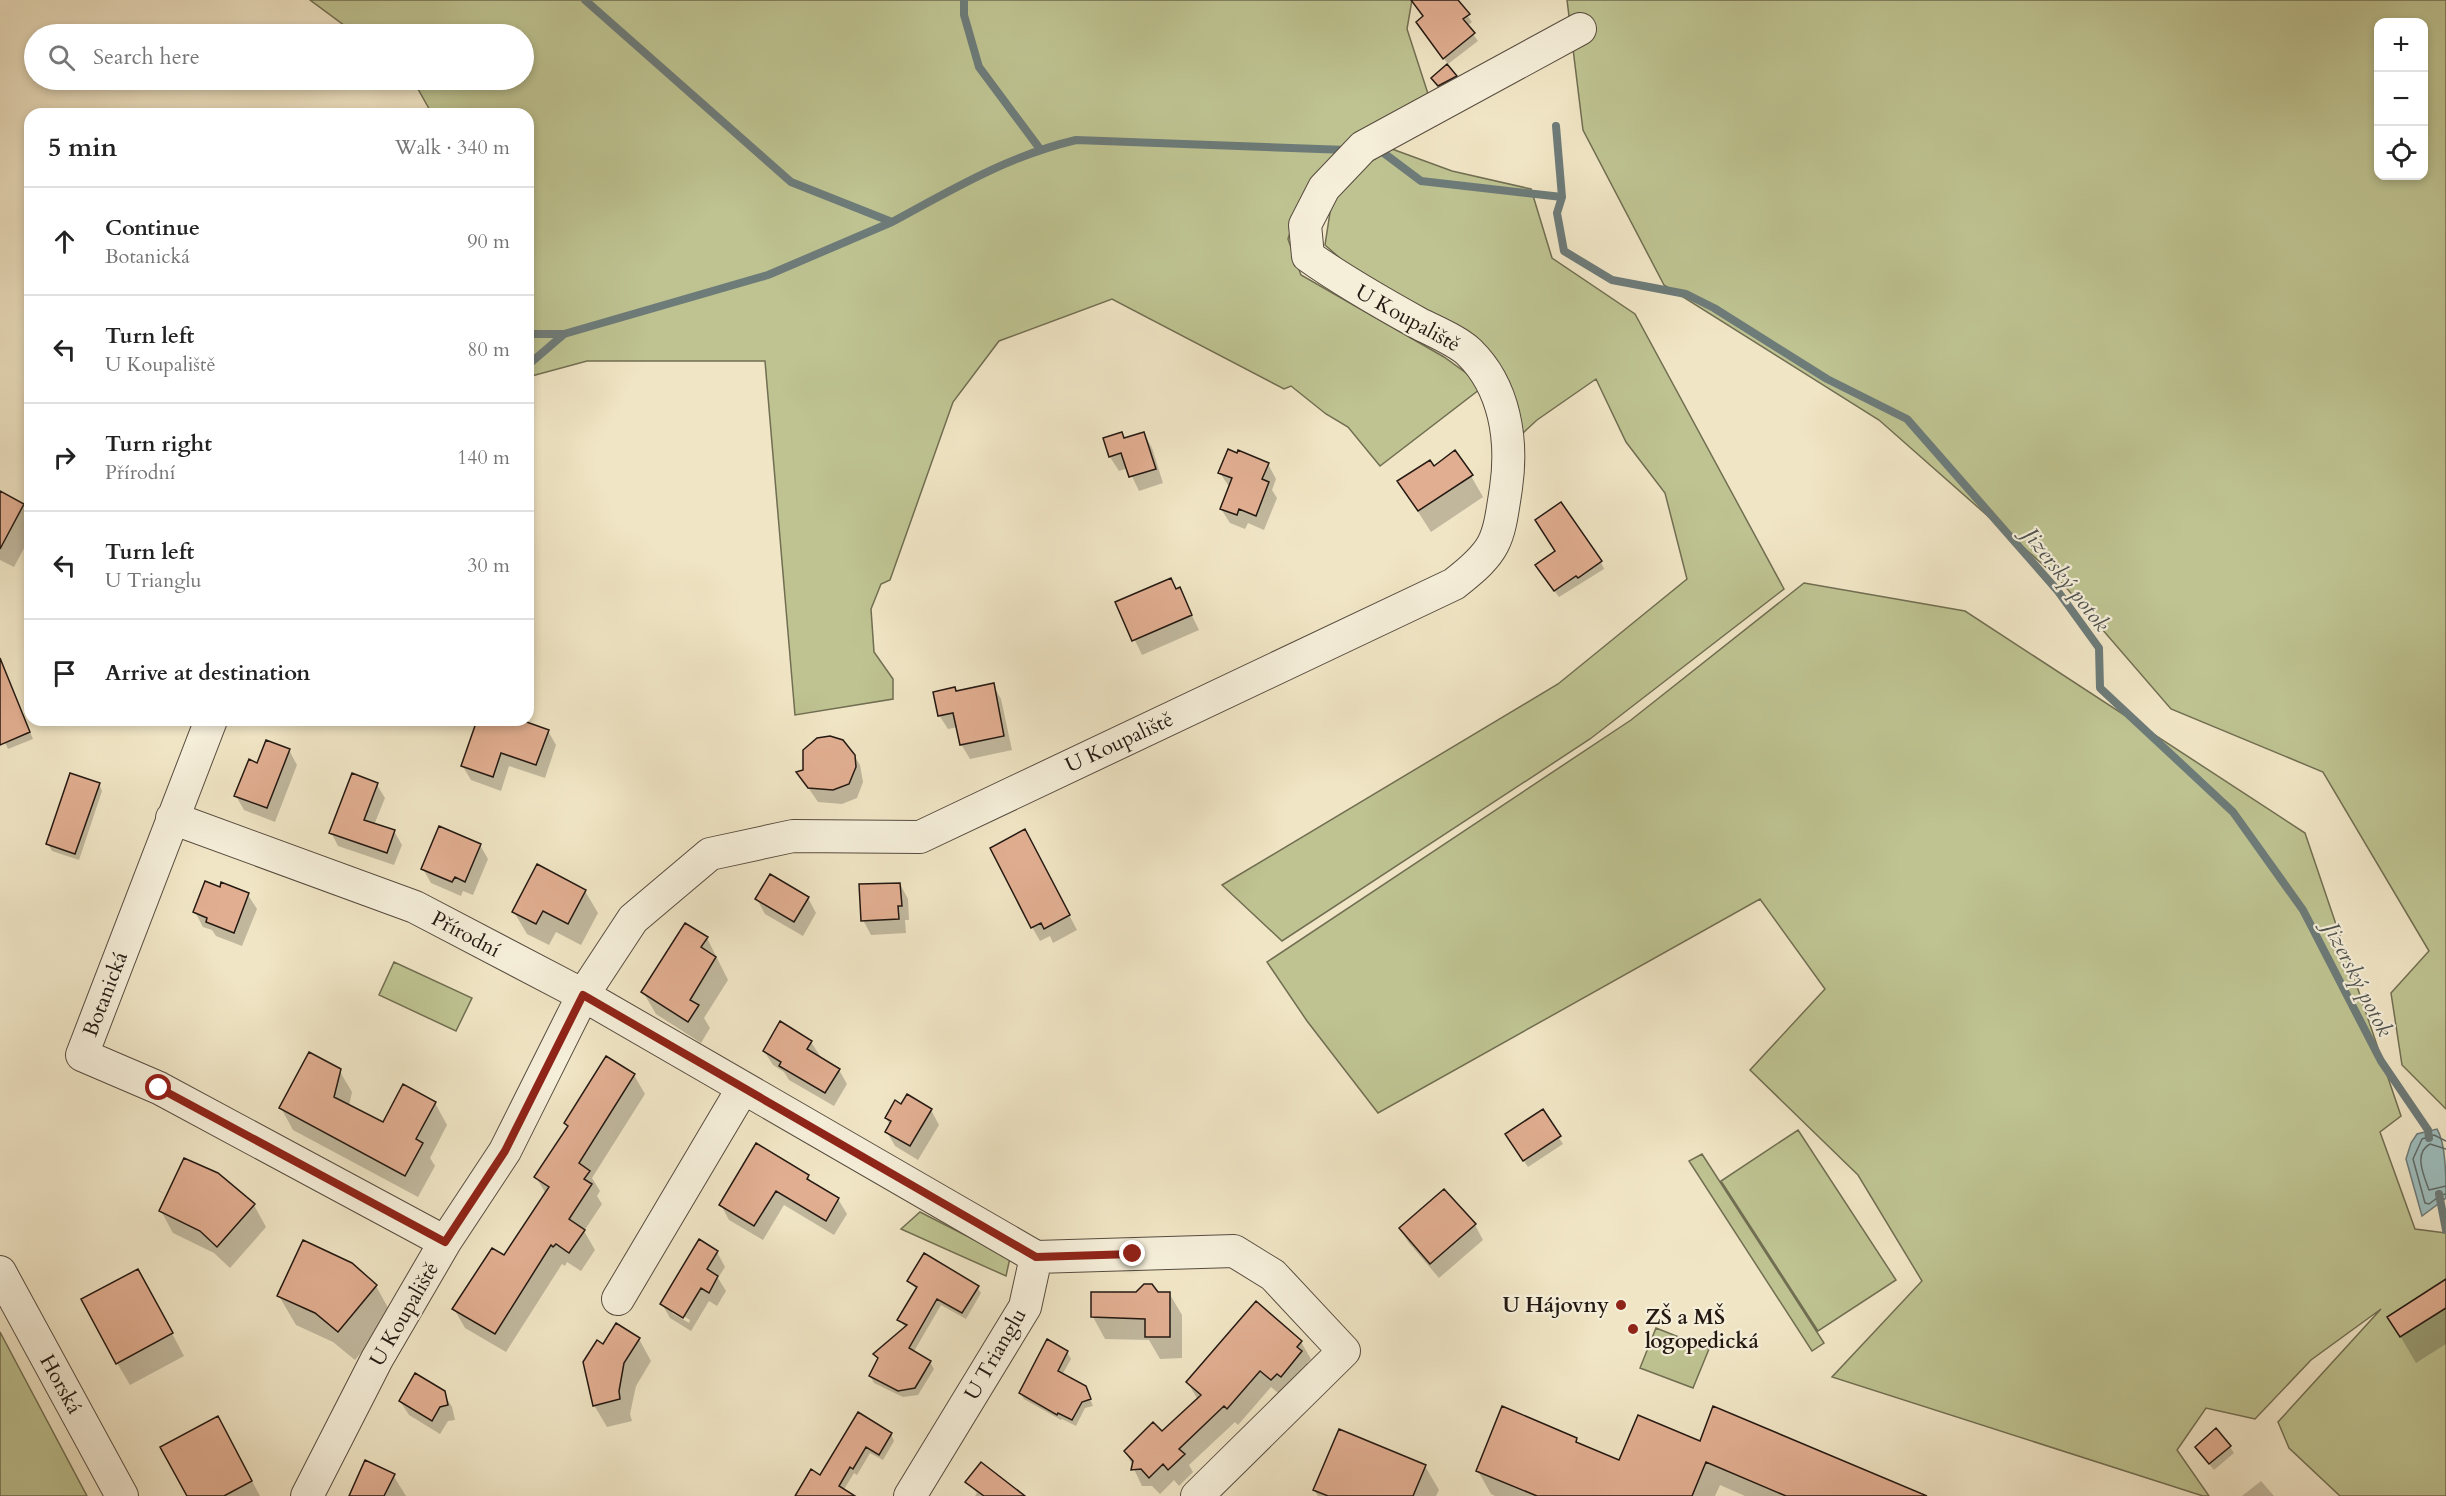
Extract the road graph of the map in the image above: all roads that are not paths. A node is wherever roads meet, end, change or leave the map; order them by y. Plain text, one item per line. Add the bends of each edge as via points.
1 (1575, 32) dead end
2 (209, 726) edge
3 (172, 818) junction
4 (583, 995) junction
5 (743, 1088) junction
6 (445, 1242) junction
7 (1036, 1257) junction
8 (0, 1272) edge
9 (618, 1299) dead end
10 (122, 1496) edge
11 (307, 1496) edge
12 (910, 1496) edge
13 (1197, 1496) edge

1 - 4 street, U Koupaliště via 1355,156 1324,188 1305,225 1308,256 1344,282 1468,351 1491,379 1502,404 1509,468 1498,536 1482,562 1454,584 920,837 793,836 710,854 633,919
2 - 3 street, Botanická
3 - 4 street, Přírodní via 415,907
3 - 6 street, Botanická via 82,1055 159,1088
4 - 5 street, Přírodní
4 - 6 street, U Koupaliště via 505,1151
5 - 7 street, Přírodní
5 - 9 street
6 - 11 street, U Koupaliště via 377,1359
7 - 12 street, U Trianglu via 1024,1306
7 - 13 street via 1234,1251 1273,1275 1344,1351
8 - 10 street, Horská

